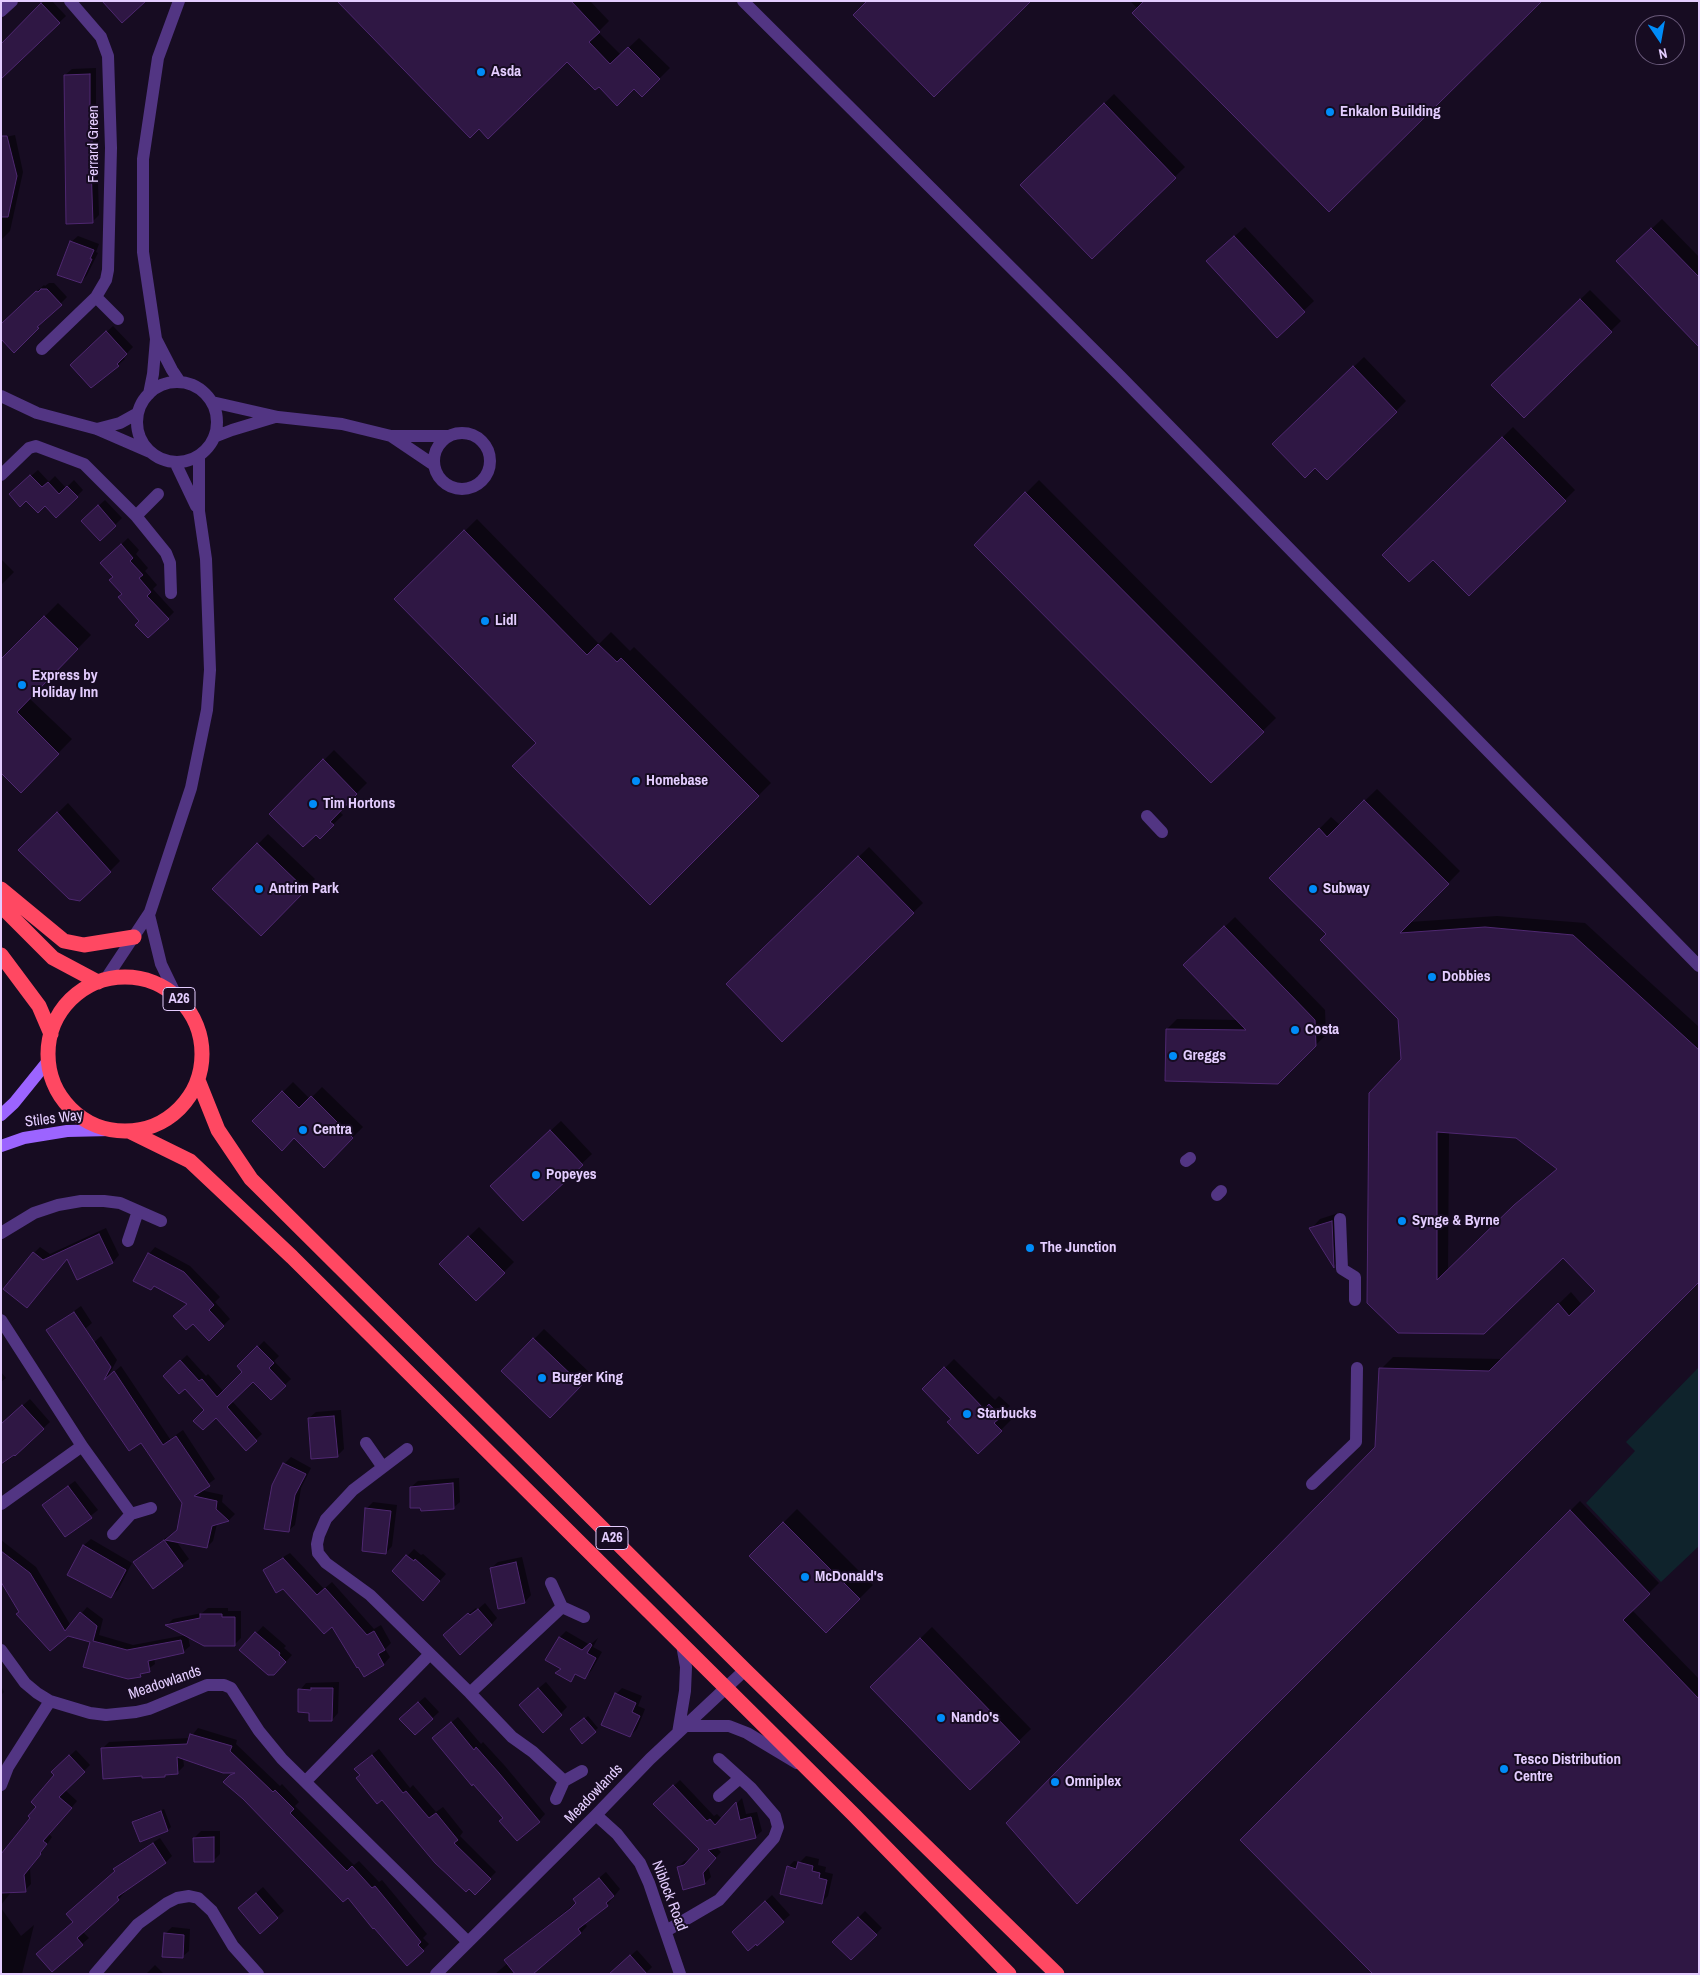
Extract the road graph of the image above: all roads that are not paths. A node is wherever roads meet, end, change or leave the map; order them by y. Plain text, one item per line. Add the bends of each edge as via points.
1 (12, 1) edge
2 (70, 1) edge
3 (179, 1) edge
4 (743, 1) edge
5 (1, 11) edge
6 (96, 297) junction
7 (118, 319) dead end
8 (156, 339) junction
9 (42, 349) dead end
10 (180, 382) junction
11 (149, 394) junction
12 (2, 399) edge
13 (212, 402) junction
14 (138, 413) junction
15 (278, 417) junction
16 (96, 429) junction
17 (391, 436) junction
18 (449, 436) junction
19 (214, 438) junction
20 (151, 452) junction
21 (199, 456) junction
22 (175, 462) junction
23 (434, 465) junction
24 (1, 475) edge
25 (158, 494) dead end
26 (198, 511) junction
27 (136, 516) junction
28 (172, 593) dead end
29 (1147, 816) dead end
30 (1162, 832) dead end
31 (1, 889) edge
32 (1, 906) edge
33 (148, 915) junction
34 (134, 937) junction
35 (1, 955) edge
36 (1699, 966) edge
37 (101, 981) junction
38 (176, 996) junction
39 (51, 1034) junction
40 (48, 1061) junction
41 (198, 1080) junction
42 (1, 1115) edge
43 (111, 1130) junction
44 (130, 1132) junction
45 (1, 1146) edge
46 (138, 1211) junction
47 (1340, 1219) dead end
48 (160, 1221) dead end
49 (1, 1233) edge
50 (128, 1241) dead end
51 (1355, 1300) dead end
52 (1, 1320) edge
53 (1357, 1368) dead end
54 (366, 1443) dead end
55 (82, 1446) junction
56 (407, 1449) dead end
57 (382, 1466) junction
58 (1312, 1484) dead end
59 (1, 1504) edge
60 (151, 1508) dead end
61 (131, 1514) junction
62 (113, 1534) dead end
63 (551, 1583) dead end
64 (562, 1607) junction
65 (584, 1617) dead end
66 (682, 1645) junction
67 (1, 1650) edge
68 (430, 1654) junction
69 (745, 1670) junction
70 (726, 1689) junction
71 (470, 1692) junction
72 (50, 1701) junction
73 (682, 1729) junction
74 (719, 1759) dead end
75 (806, 1768) junction
76 (582, 1771) dead end
77 (740, 1778) junction
78 (306, 1781) junction
79 (564, 1781) junction
80 (1, 1785) edge
81 (719, 1796) dead end
82 (556, 1799) dead end
83 (596, 1815) junction
84 (666, 1930) junction
85 (468, 1942) junction
86 (95, 1974) edge
87 (258, 1974) edge
88 (436, 1974) edge
89 (680, 1974) edge
90 (1008, 1974) edge
91 (1056, 1974) edge

1 - 5 street
2 - 6 street, Ferrard Green via 101,37 110,68 108,270
3 - 8 street via 158,58 143,159 143,252
4 - 36 street via 1113,370
6 - 7 street
6 - 9 street, Ferrard Green
8 - 10 street
8 - 11 street
10 - 11 street via 168,383
10 - 13 street via 198,389
11 - 14 street
12 - 16 street via 37,413
13 - 15 street
13 - 19 street via 217,420
14 - 16 street via 120,423
14 - 20 street via 139,434
15 - 17 street via 342,424
15 - 19 street
16 - 20 street
17 - 18 street
17 - 23 street
18 - 23 street via 437,448
18 - 23 street via 464,432 484,442 491,459 486,477 480,484 457,489 442,480
19 - 21 street
20 - 22 street
21 - 22 street
21 - 26 street
22 - 26 street
24 - 27 street via 29,448 36,446 84,464
25 - 27 street
26 - 33 street via 206,558 210,670 207,710 191,788
27 - 28 street via 166,553
29 - 30 street
31 - 34 highway via 64,941 84,945
32 - 37 highway via 53,958
33 - 34 street
33 - 38 street via 161,964
34 - 37 street
35 - 39 highway, A26 via 39,1006
37 - 38 highway, A26 via 130,977 154,983
37 - 39 highway, A26 via 77,994 61,1012
38 - 41 highway, A26 via 192,1014 201,1037 203,1059
39 - 40 highway, A26
40 - 42 main road, Stiles Way
40 - 43 highway, A26 via 62,1098 75,1113 92,1124
41 - 44 highway, A26 via 187,1101 169,1118
41 - 69 highway, A26 via 218,1130 251,1179
43 - 44 highway, A26
43 - 45 main road, Stiles Way via 67,1131 24,1138
44 - 66 highway, A26 via 190,1161
46 - 48 street
46 - 49 street via 104,1200 81,1201 34,1213
46 - 50 street
47 - 51 street via 1342,1269 1355,1277
52 - 55 street
53 - 58 street via 1356,1442
54 - 57 street
55 - 59 street
55 - 61 street
56 - 57 street, Meadowlands
57 - 68 street, Meadowlands via 353,1490 326,1520 318,1535 318,1553 326,1563 370,1595
60 - 61 street
61 - 62 street
63 - 64 street
64 - 65 street
64 - 71 street
66 - 70 highway, A26
66 - 73 street via 686,1691
67 - 72 street, Meadowlands via 25,1683
68 - 71 street, Meadowlands
68 - 78 street
69 - 70 street, Meadowlands
69 - 91 highway, A26
70 - 73 street, Meadowlands
70 - 75 highway, A26
71 - 79 street, Meadowlands via 512,1737
72 - 78 street, Meadowlands via 90,1713 122,1714 149,1709 207,1685 224,1684 231,1688 270,1745
72 - 80 street via 8,1767
73 - 75 street via 729,1726
73 - 83 street, Meadowlands
74 - 77 street
75 - 90 highway, A26
76 - 79 street, Meadowlands
77 - 81 street
77 - 84 street via 775,1816 778,1827 774,1838 720,1900
78 - 85 street, Meadowlands
79 - 82 street, Meadowlands
83 - 84 street, Niblock Road via 617,1834 640,1863
83 - 85 street, Meadowlands
84 - 89 street, Niblock Road
85 - 88 street, Meadowlands
86 - 87 street via 144,1918 177,1898 189,1896 208,1906 233,1946

